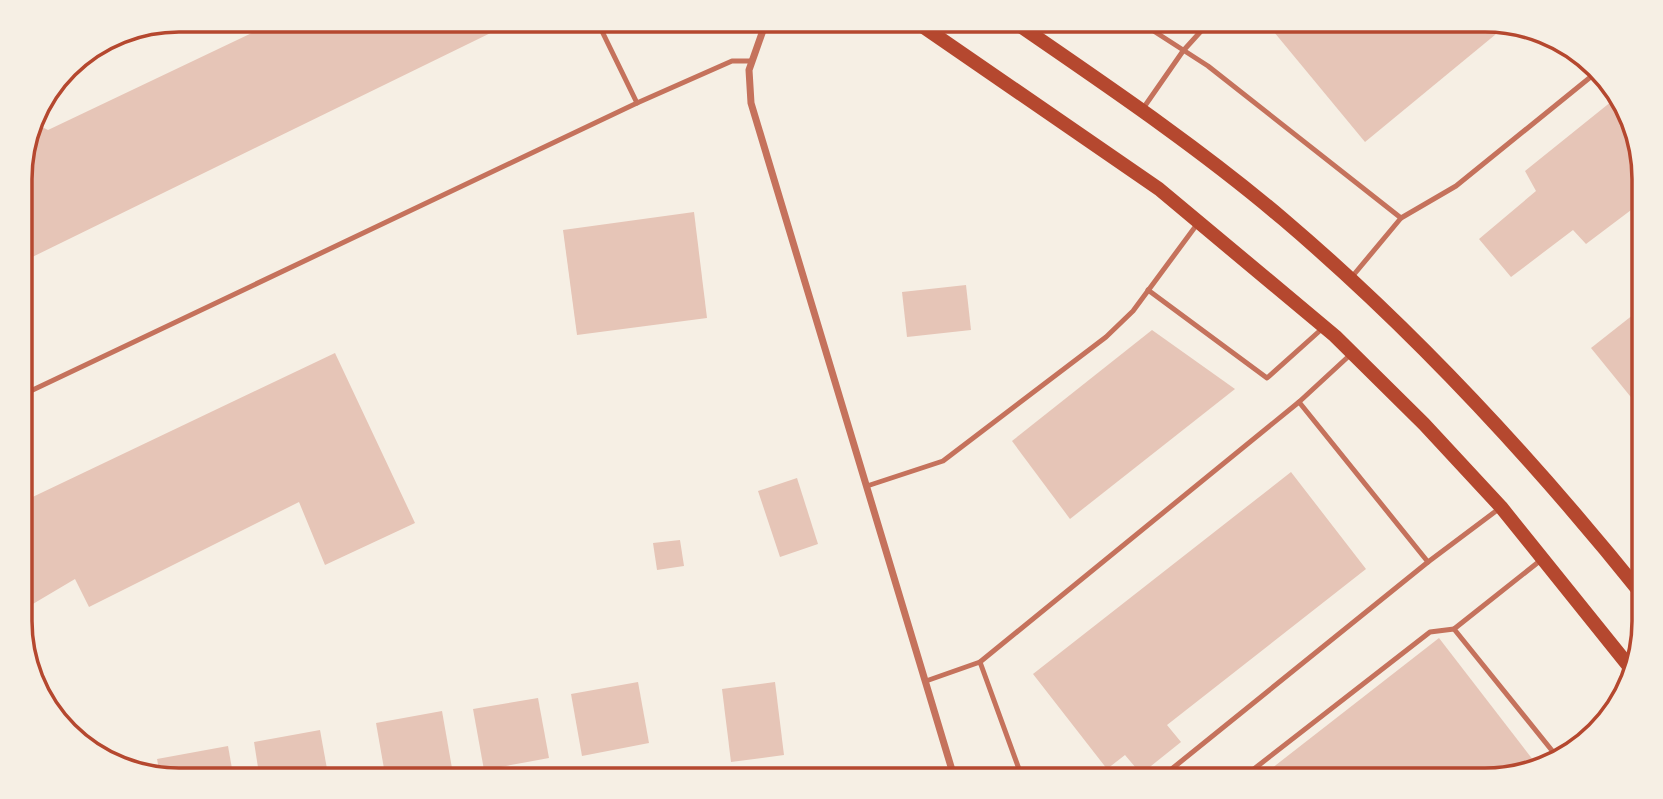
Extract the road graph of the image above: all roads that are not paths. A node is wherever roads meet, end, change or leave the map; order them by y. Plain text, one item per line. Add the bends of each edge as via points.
1 (602, 32) edge
2 (762, 32) edge
3 (931, 32) edge
4 (1029, 32) edge
5 (1154, 32) edge
6 (1200, 32) edge
7 (1183, 51) junction
8 (751, 61) junction
9 (1590, 77) edge
10 (637, 103) junction
11 (1142, 110) junction
12 (1401, 219) junction
13 (1200, 221) junction
14 (1351, 278) junction
15 (1148, 290) junction
16 (1324, 327) junction
17 (1352, 353) junction
18 (32, 390) edge
19 (1299, 402) junction
20 (867, 486) junction
21 (1501, 507) junction
22 (1544, 558) junction
23 (1427, 562) junction
24 (1632, 582) edge
25 (1454, 628) junction
26 (1625, 661) edge
27 (980, 662) junction
28 (926, 681) junction
29 (1552, 751) edge
30 (951, 767) edge
31 (1018, 767) edge
32 (1173, 767) edge
33 (1256, 767) edge

1 - 10 lane
2 - 8 street
3 - 13 main road
4 - 11 main road
5 - 7 lane
6 - 7 lane
7 - 11 lane
7 - 12 lane
8 - 10 lane via 732,61
8 - 20 street via 749,92 754,116
9 - 12 lane via 1456,186
10 - 18 lane
11 - 14 main road via 1260,200
12 - 14 lane
13 - 15 lane
13 - 16 main road
14 - 24 main road via 1524,452
15 - 16 lane via 1267,378
15 - 20 lane via 1106,337 943,461
16 - 17 main road
17 - 19 lane
17 - 21 main road
19 - 23 lane
19 - 27 lane
20 - 28 street
21 - 22 main road
21 - 23 lane
22 - 25 lane
22 - 26 main road
23 - 32 lane
25 - 29 lane
25 - 33 lane via 1430,632
27 - 28 lane
27 - 31 lane
28 - 30 street

